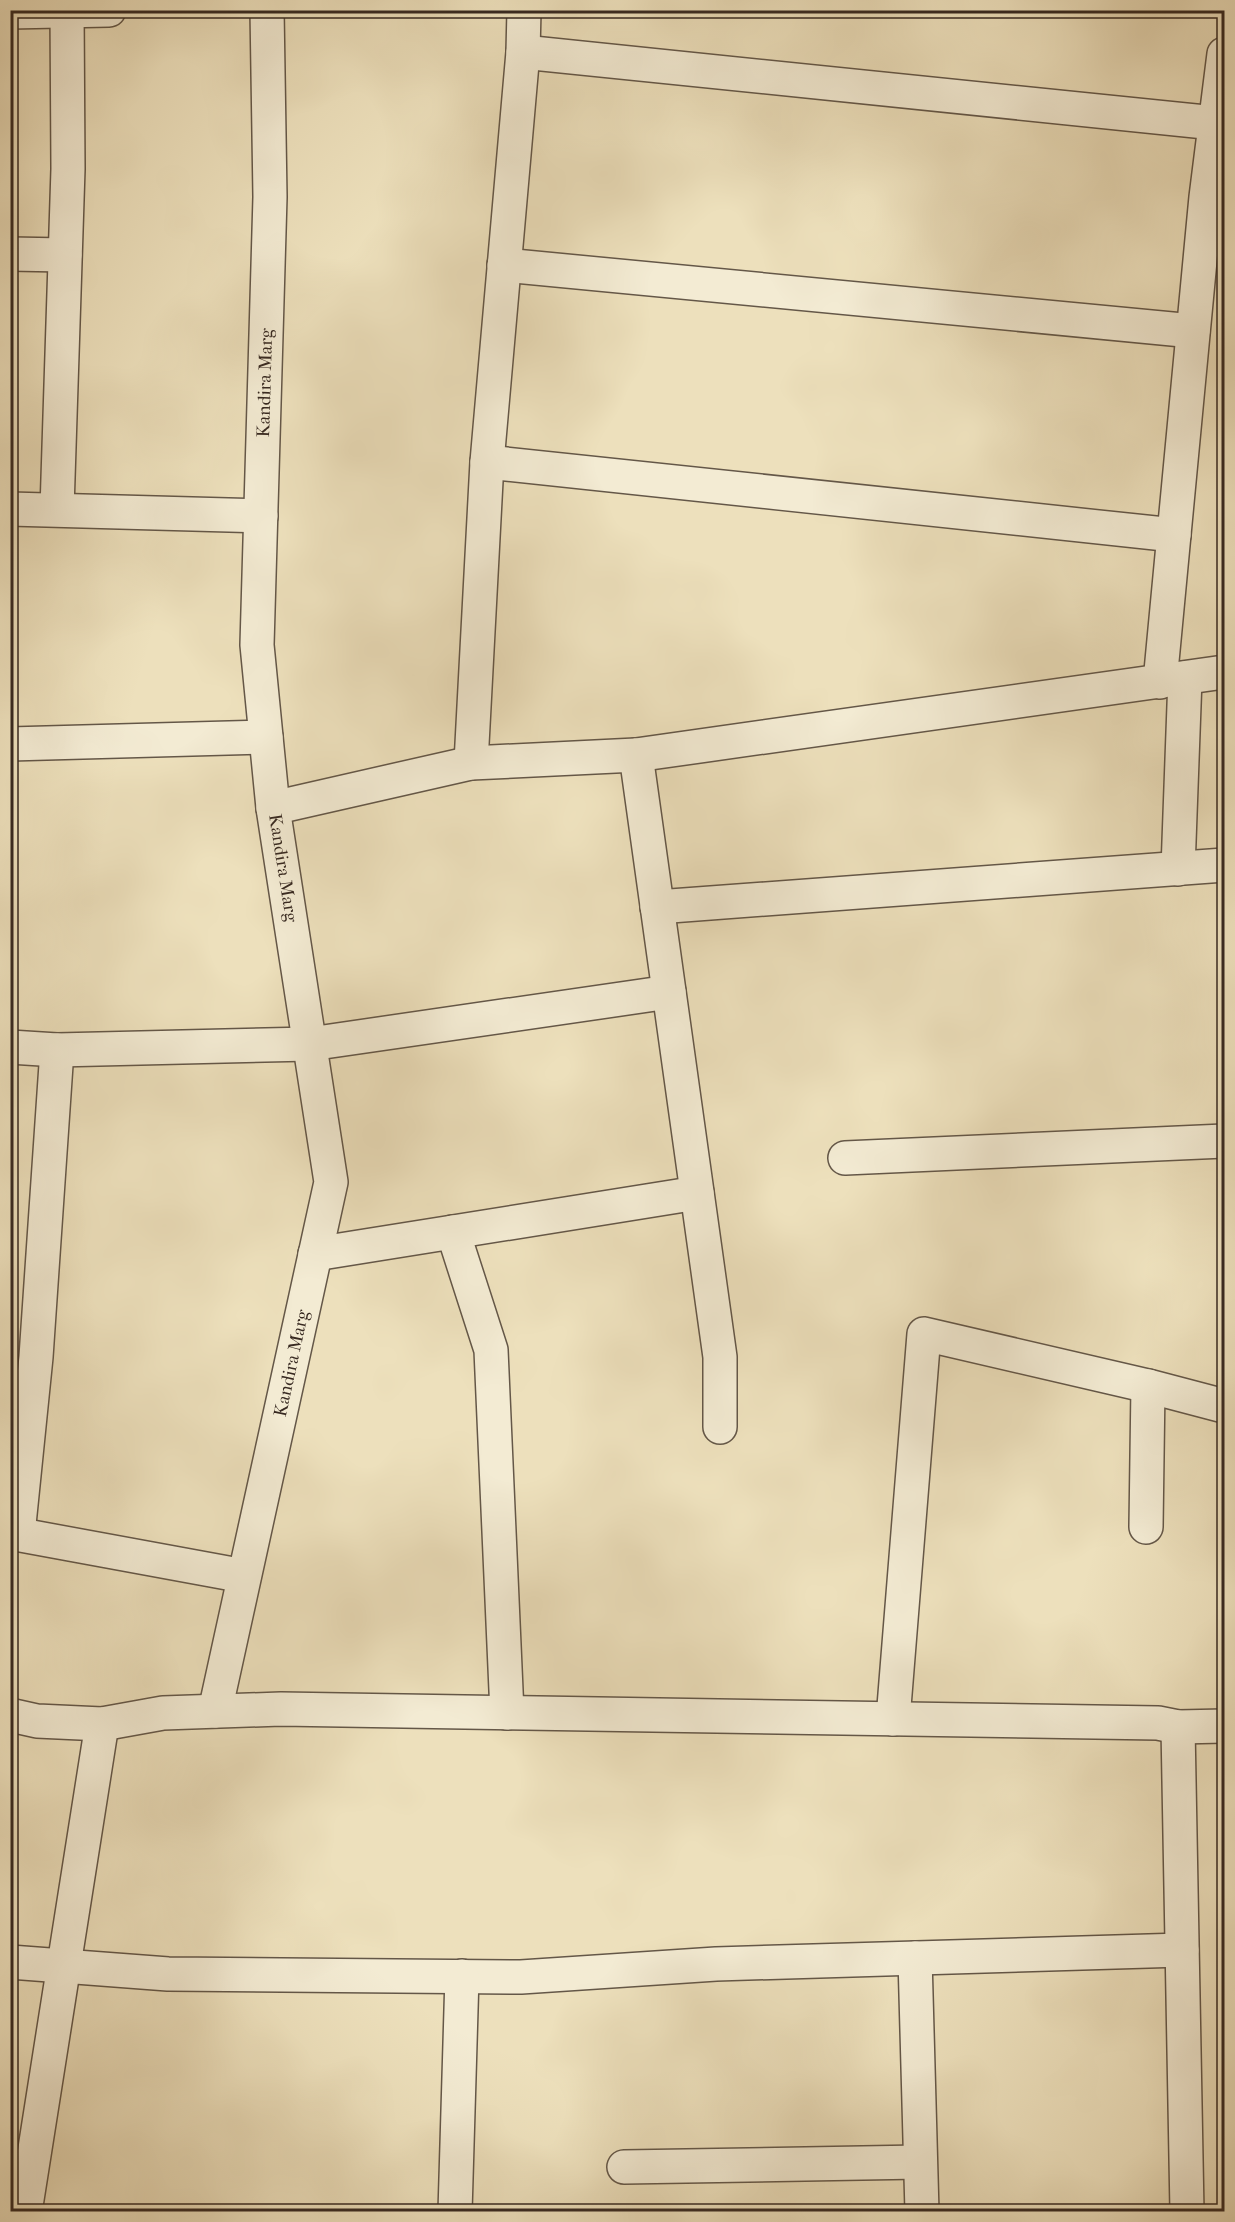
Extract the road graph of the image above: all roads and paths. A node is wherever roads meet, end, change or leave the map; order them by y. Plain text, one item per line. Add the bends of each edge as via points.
1 (109, 10) edge
2 (267, 10) edge
3 (524, 10) edge
4 (67, 11) edge
5 (10, 12) edge
6 (523, 52) junction
7 (1224, 54) edge
8 (1215, 123) junction
9 (10, 254) edge
10 (65, 255) junction
11 (504, 265) junction
12 (1193, 331) junction
13 (487, 462) junction
14 (10, 509) edge
15 (57, 509) junction
16 (261, 516) junction
17 (1174, 535) junction
18 (1224, 672) edge
19 (1173, 680) junction
20 (266, 737) junction
21 (10, 744) edge
22 (636, 755) junction
23 (471, 763) junction
24 (273, 808) junction
25 (1224, 865) edge
26 (1178, 869) junction
27 (657, 907) junction
28 (669, 992) junction
29 (310, 1044) junction
30 (10, 1047) edge
31 (57, 1050) junction
32 (1224, 1141) edge
33 (845, 1158) dead end
34 (697, 1193) junction
35 (453, 1232) junction
36 (315, 1254) junction
37 (23, 1356) edge
38 (1148, 1386) junction
39 (1224, 1406) edge
40 (720, 1427) dead end
41 (1146, 1527) dead end
42 (14, 1534) edge
43 (244, 1576) junction
44 (214, 1711) junction
45 (507, 1713) junction
46 (10, 1715) edge
47 (893, 1719) junction
48 (102, 1724) junction
49 (1224, 1726) edge
50 (1178, 1727) junction
51 (1182, 1950) junction
52 (915, 1958) junction
53 (10, 1962) edge
54 (65, 1965) junction
55 (462, 1976) junction
56 (22, 2158) edge
57 (920, 2162) junction
58 (624, 2167) dead end
59 (25, 2211) edge
60 (455, 2211) edge
61 (922, 2211) edge
62 (1187, 2211) edge

1 - 4 street
2 - 16 street, Kandira Marg via 270,197
3 - 6 street
4 - 5 street
4 - 10 street
6 - 8 street
6 - 11 street
7 - 8 street
8 - 12 street
9 - 10 street
10 - 15 street
11 - 12 street
11 - 13 street
12 - 17 street
13 - 17 street
13 - 23 street
14 - 15 street
15 - 16 street
16 - 20 street, Kandira Marg via 257,645
17 - 19 street
18 - 19 street
19 - 22 street
19 - 26 street
20 - 21 street
20 - 24 street, Kandira Marg
22 - 23 street
22 - 27 street
23 - 24 street
24 - 29 street, Kandira Marg
25 - 26 street
26 - 27 street
27 - 28 street
28 - 29 street
28 - 34 street
29 - 31 street
29 - 36 street, Kandira Marg via 331,1182
30 - 31 street
31 - 37 street
32 - 33 street
34 - 35 street
34 - 40 street via 720,1358
35 - 36 street
35 - 45 street via 491,1350
36 - 43 street, Kandira Marg
37 - 42 street
38 - 39 street
38 - 41 street
38 - 47 street via 924,1334
42 - 43 street
43 - 44 street, Kandira Marg
44 - 45 street
44 - 48 street via 163,1713
45 - 47 street
46 - 48 street via 37,1721
47 - 50 street via 1158,1723
48 - 54 street
49 - 50 street
50 - 51 street
51 - 52 street
51 - 62 street
52 - 55 street via 716,1964 521,1977
52 - 57 street
53 - 54 street
54 - 55 street via 168,1974
54 - 56 street
55 - 60 street
56 - 59 street
57 - 58 street
57 - 61 street

